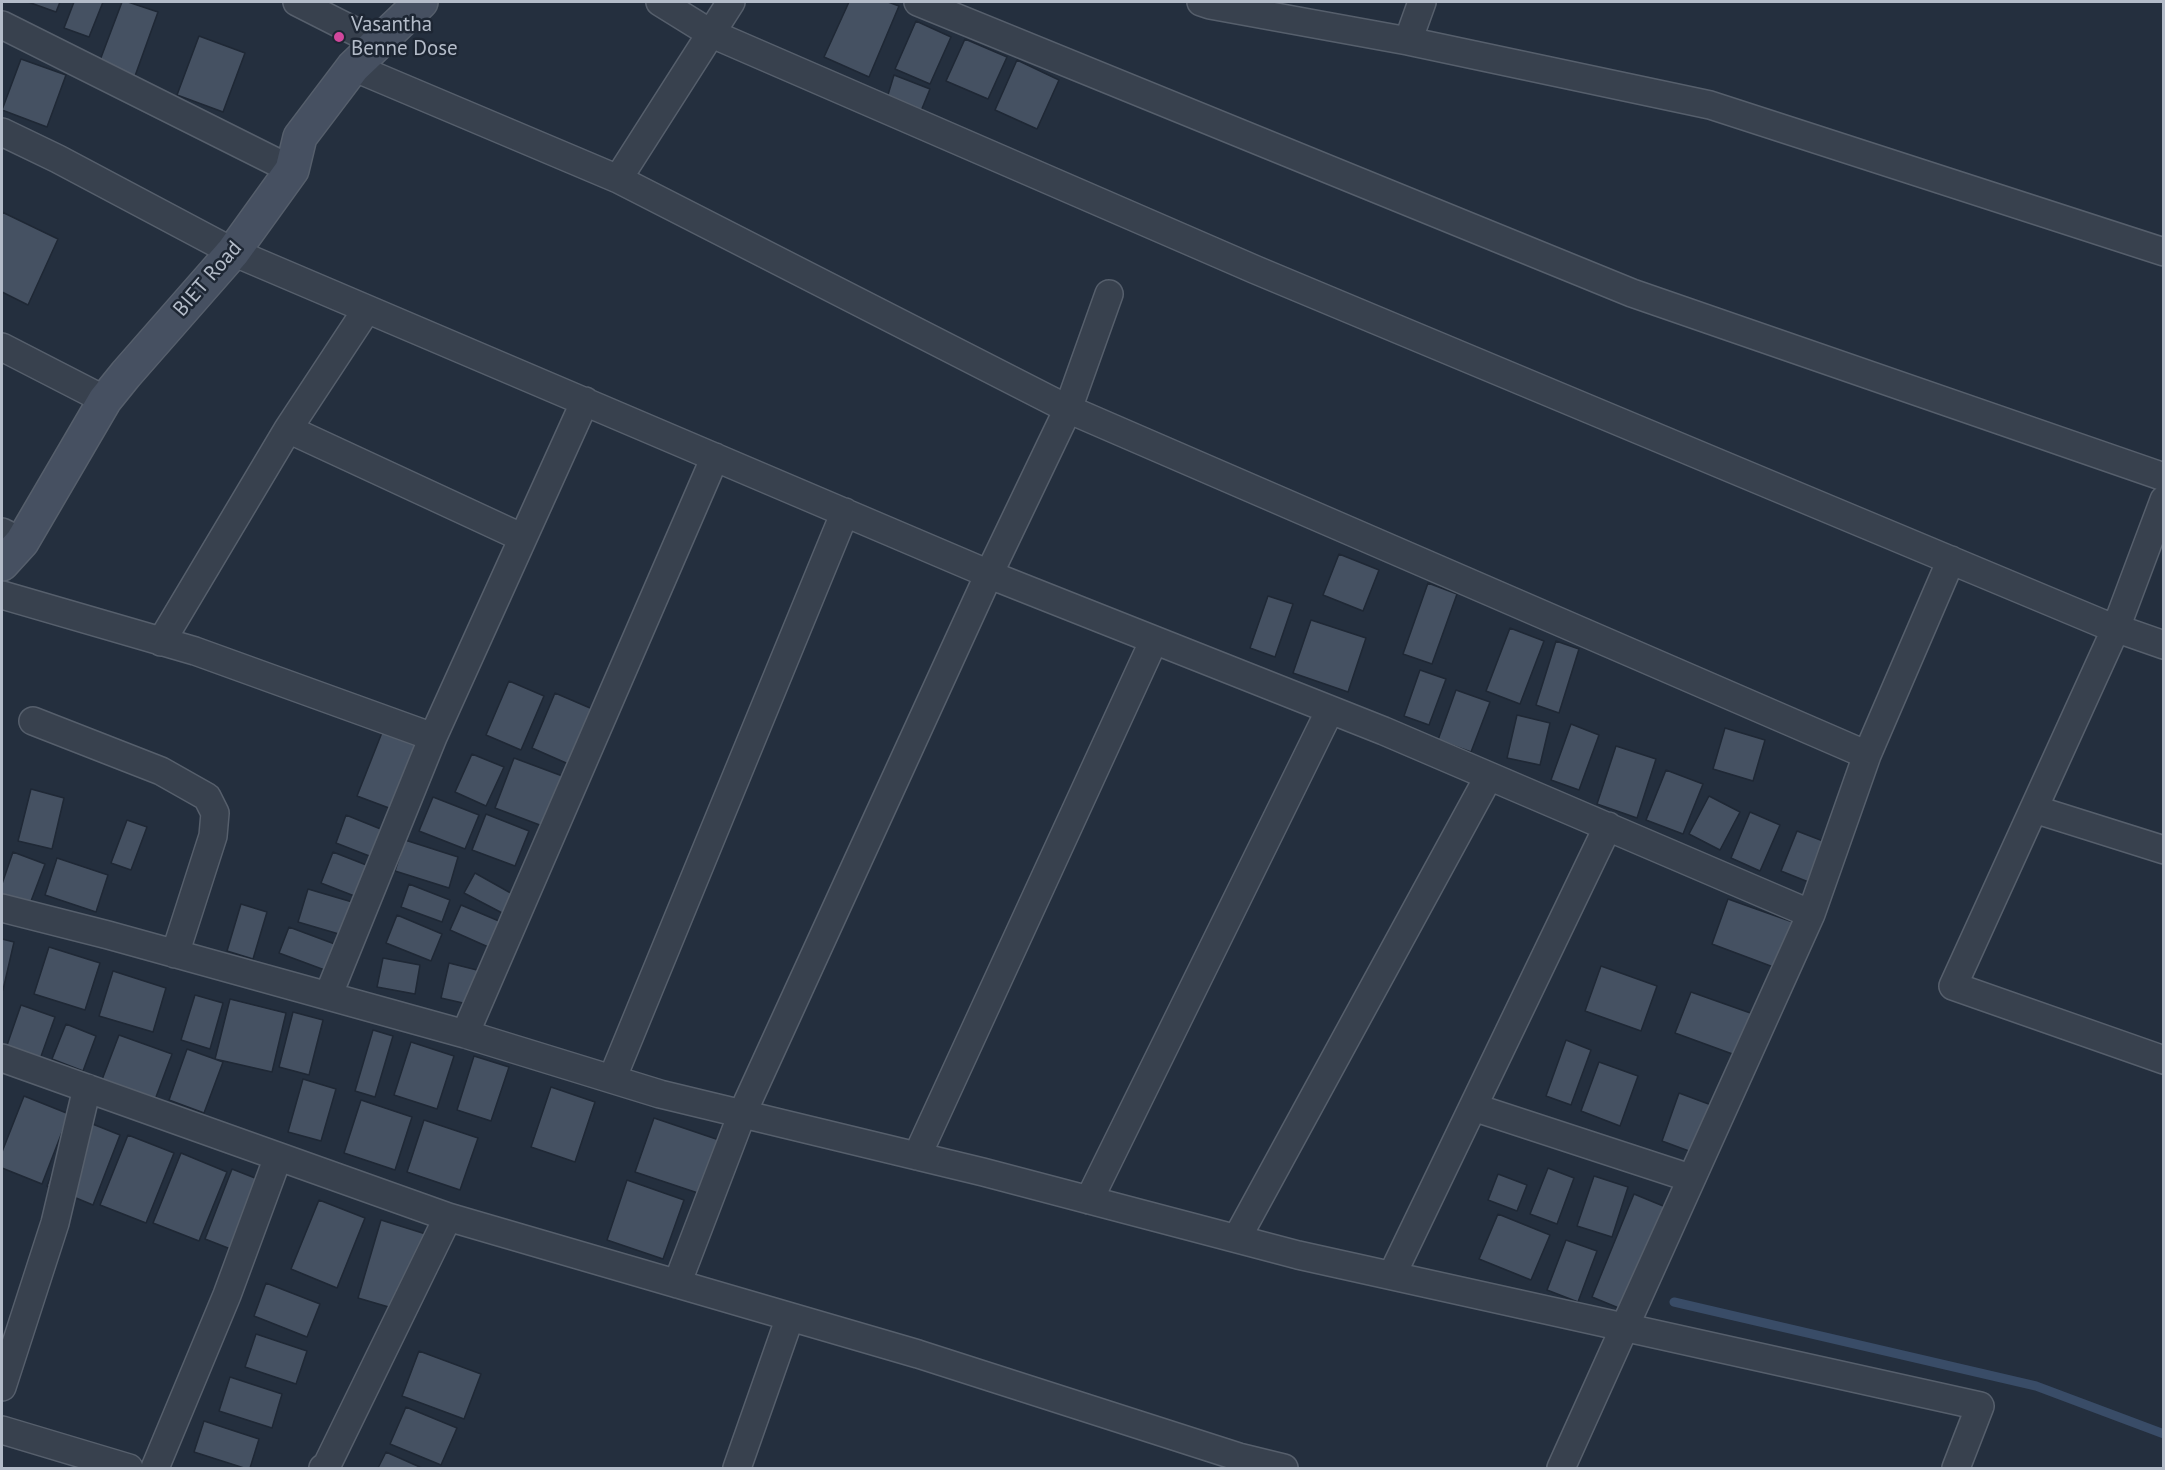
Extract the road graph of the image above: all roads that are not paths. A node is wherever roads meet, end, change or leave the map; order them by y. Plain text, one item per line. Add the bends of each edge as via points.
1 (297, 2) edge
2 (422, 2) edge
3 (660, 2) edge
4 (730, 2) edge
5 (918, 2) edge
6 (1201, 2) edge
7 (1422, 2) edge
8 (2, 25) edge
9 (710, 33) junction
10 (1408, 41) junction
11 (378, 43) junction
12 (353, 67) junction
13 (2, 132) edge
14 (292, 170) junction
15 (618, 178) junction
16 (233, 252) junction
17 (2163, 252) edge
18 (1109, 294) dead end
19 (367, 309) junction
20 (2, 347) edge
21 (105, 400) junction
22 (585, 401) junction
23 (1068, 410) junction
24 (288, 429) junction
25 (715, 457) junction
26 (2163, 477) edge
27 (2163, 500) edge
28 (845, 512) junction
29 (523, 538) junction
30 (8, 546) edge
31 (1951, 560) junction
32 (989, 574) junction
33 (2, 595) edge
34 (2116, 628) junction
35 (1155, 640) junction
36 (161, 642) junction
37 (2163, 645) edge
38 (1330, 710) junction
39 (33, 721) dead end
40 (433, 737) junction
41 (1867, 755) junction
42 (1489, 776) junction
43 (2034, 809) junction
44 (1608, 826) junction
45 (2163, 850) edge
46 (2, 908) edge
47 (1811, 914) junction
48 (175, 954) junction
49 (328, 996) junction
50 (465, 1034) junction
51 (2, 1058) edge
52 (2163, 1060) edge
53 (612, 1079) junction
54 (87, 1088) junction
55 (1473, 1107) junction
56 (742, 1114) junction
57 (278, 1156) junction
58 (917, 1156) junction
59 (1690, 1178) junction
60 (1089, 1200) junction
61 (448, 1217) junction
62 (1237, 1238) junction
63 (1392, 1275) junction
64 (677, 1284) junction
65 (790, 1317) junction
66 (1624, 1326) junction
67 (2, 1387) edge
68 (2, 1430) edge
69 (129, 1468) edge
70 (155, 1468) edge
71 (323, 1468) edge
72 (737, 1468) edge
73 (1284, 1468) edge
74 (1561, 1468) edge
75 (1956, 1468) edge

1 - 11 street
2 - 11 street, BIET Road
3 - 9 street
4 - 9 street
5 - 26 street via 1632,293
6 - 10 street
7 - 10 street
8 - 14 street
9 - 15 street
9 - 31 street via 1256,270
10 - 17 street via 1710,105
11 - 12 street, BIET Road
12 - 14 street, BIET Road via 300,137
12 - 15 street
13 - 16 street
14 - 16 street, BIET Road
15 - 23 street
16 - 19 street
16 - 21 street, BIET Road
18 - 23 street
19 - 22 street
19 - 24 street
20 - 21 street
21 - 30 street, BIET Road
22 - 25 street
22 - 29 street
23 - 32 street
23 - 41 street
24 - 29 street
24 - 36 street
25 - 28 street
25 - 50 street
27 - 34 street
28 - 32 street
28 - 53 street
29 - 40 street
31 - 34 street
31 - 41 street
32 - 35 street
32 - 56 street
33 - 36 street
34 - 37 street
34 - 43 street
35 - 38 street
35 - 58 street
36 - 40 street
38 - 42 street
38 - 60 street
39 - 48 street via 161,771 207,797 216,813 213,836
40 - 49 street
41 - 47 street
42 - 44 street
42 - 62 street
43 - 45 street
43 - 52 street via 1953,986
44 - 47 street
44 - 55 street
46 - 48 street
47 - 59 street
48 - 49 street
49 - 50 street
50 - 53 street
51 - 54 street
53 - 56 street
54 - 57 street
54 - 67 street via 55,1222
55 - 59 street
55 - 63 street
56 - 58 street
56 - 64 street
57 - 61 street
57 - 70 street via 227,1295
58 - 60 street
59 - 66 street
60 - 62 street
61 - 64 street
61 - 71 street
62 - 63 street
63 - 66 street
64 - 65 street
65 - 72 street
65 - 73 street
66 - 74 street
66 - 75 street via 1980,1406
68 - 69 street

